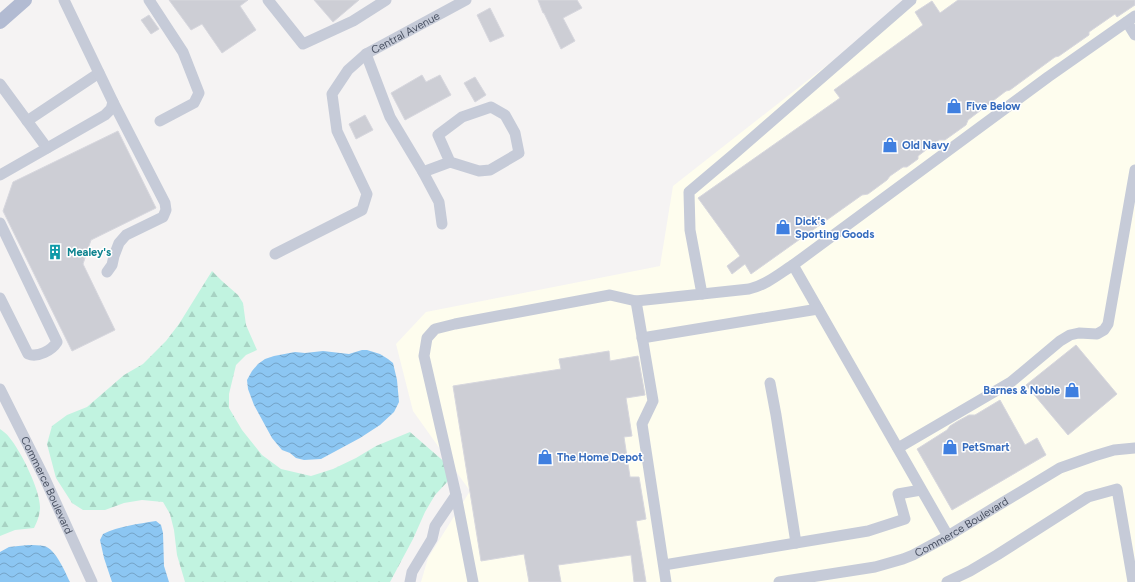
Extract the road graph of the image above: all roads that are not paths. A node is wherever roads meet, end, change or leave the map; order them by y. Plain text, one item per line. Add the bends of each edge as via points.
1 (25, 0) edge
2 (64, 0) edge
3 (149, 0) edge
4 (268, 0) edge
5 (386, 0) edge
6 (466, 0) edge
7 (911, 0) edge
8 (1131, 19) edge
9 (0, 22) edge
10 (1135, 36) edge
11 (366, 54) junction
12 (99, 73) junction
13 (0, 84) edge
14 (113, 102) junction
15 (27, 121) junction
16 (160, 121) dead end
17 (47, 148) junction
18 (450, 162) junction
19 (1135, 170) edge
20 (423, 172) junction
21 (0, 175) edge
22 (0, 223) edge
23 (442, 224) dead end
24 (274, 254) dead end
25 (794, 265) junction
26 (107, 272) dead end
27 (702, 294) junction
28 (0, 298) edge
29 (636, 300) junction
30 (818, 309) junction
31 (642, 338) junction
32 (770, 382) dead end
33 (0, 389) edge
34 (898, 448) junction
35 (1135, 448) edge
36 (921, 490) junction
37 (456, 494) junction
38 (948, 536) junction
39 (796, 543) junction
40 (664, 564) junction
41 (843, 577) edge
42 (92, 582) edge
43 (410, 582) edge
44 (473, 582) edge
45 (666, 582) edge
46 (778, 582) edge
47 (947, 582) edge
48 (1133, 582) edge

1 - 9 main road
2 - 12 street
3 - 16 street via 182,52 199,93 194,103
4 - 5 street via 303,44 353,21
6 - 11 street, Central Avenue
7 - 27 street via 689,192 690,230
8 - 10 street
8 - 25 street via 1048,77
11 - 20 street via 390,116
11 - 24 street, Central Avenue via 348,70 332,94 336,131 367,194 362,210
12 - 14 street
12 - 15 street
13 - 15 street
14 - 17 street via 105,115
14 - 26 street via 165,203 166,210 163,217 126,235 119,243
15 - 17 street
17 - 21 street
18 - 18 street via 479,171 490,170 519,153 515,133 505,115 490,107 462,117 438,135
18 - 20 street
19 - 34 street via 1108,324 1104,330 1097,334 1070,335 1011,382
20 - 23 street via 439,202
22 - 28 street via 57,342 54,347 37,356 28,354
25 - 27 street via 756,287
25 - 30 street
27 - 29 street
29 - 31 street
29 - 37 street via 610,295 435,329 427,338 424,356
30 - 31 street
30 - 34 street
31 - 40 street via 653,401 642,424
32 - 39 street
33 - 42 street, Commerce Boulevard
34 - 36 street
35 - 38 street, Commerce Boulevard via 1114,450 1060,468
36 - 38 street
36 - 39 street via 898,494 905,520 868,531
37 - 43 street via 435,526 432,539 412,572
37 - 44 street
38 - 41 street, Commerce Boulevard via 903,559
39 - 40 street
40 - 45 street
41 - 46 street, Commerce Boulevard
47 - 48 street via 990,559 1088,497 1117,489

